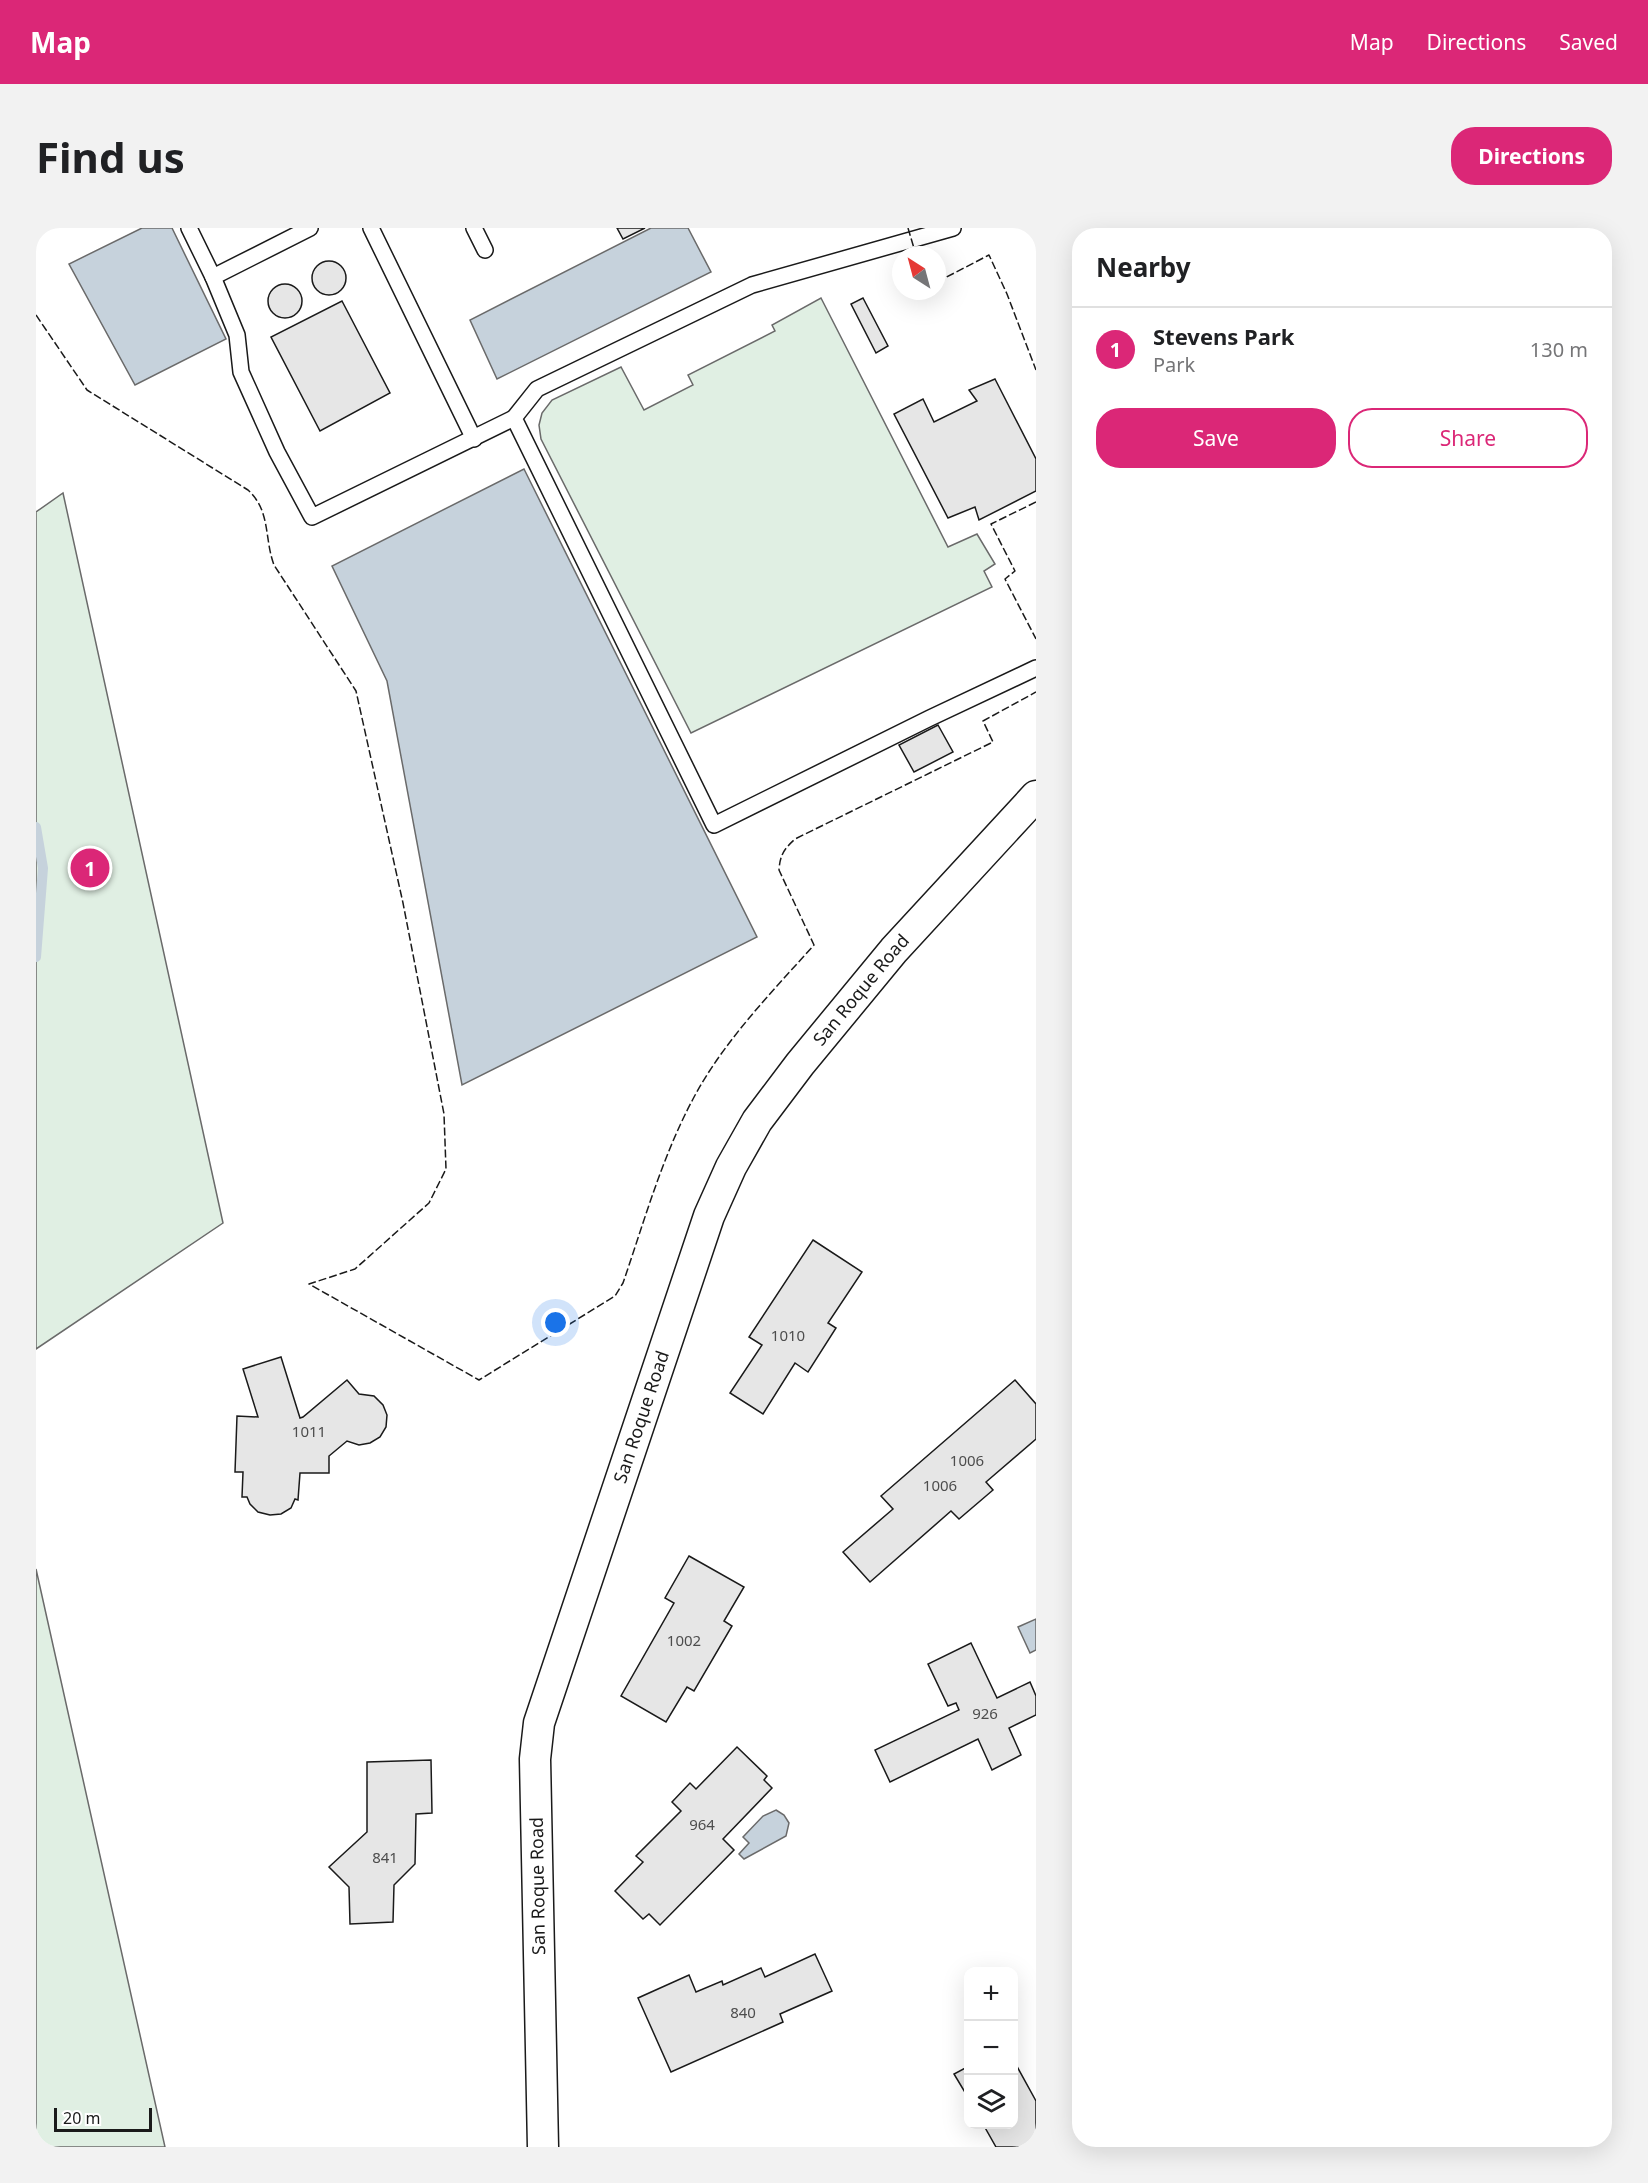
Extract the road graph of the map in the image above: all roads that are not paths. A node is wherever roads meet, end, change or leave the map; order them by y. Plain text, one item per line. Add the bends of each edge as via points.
1 (189, 228) edge
2 (310, 228) edge
3 (371, 228) edge
4 (474, 228) edge
5 (953, 228) edge
6 (484, 250) dead end
7 (213, 277) junction
8 (514, 418) junction
9 (474, 439) junction
10 (1036, 668) edge
11 (1036, 795) edge
12 (543, 2147) edge

1 - 7 lane
2 - 7 lane
3 - 9 lane
4 - 6 lane
5 - 8 lane via 752,285 537,389
7 - 9 lane via 237,335 241,372 312,518
8 - 9 lane
8 - 10 lane via 714,825
11 - 12 street, San Roque Road via 894,950 800,1064 757,1121 730,1167 709,1216 539,1723 535,1759

